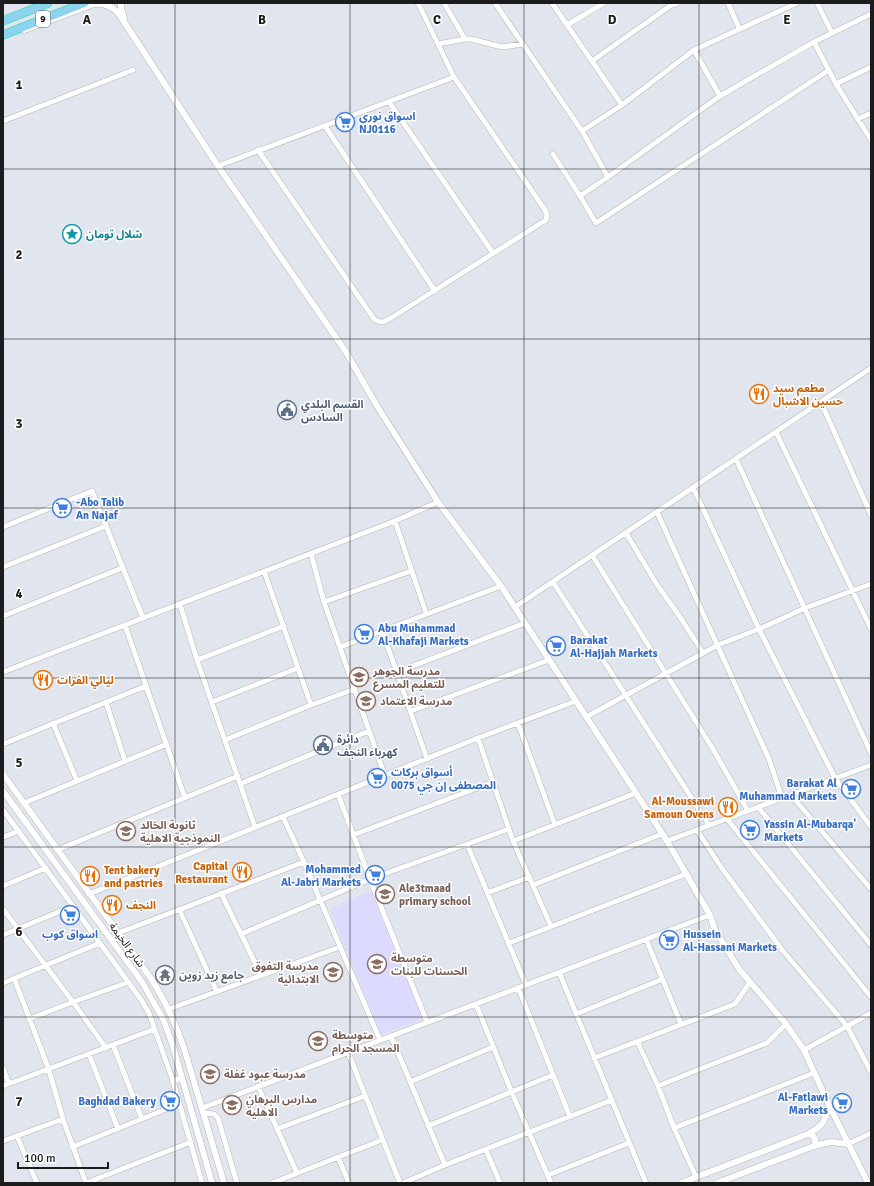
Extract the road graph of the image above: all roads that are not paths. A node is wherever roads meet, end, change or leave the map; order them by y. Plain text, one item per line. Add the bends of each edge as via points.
1 (48, 3) edge
2 (84, 3) edge
3 (121, 3) edge
4 (418, 3) edge
5 (444, 3) edge
6 (496, 3) edge
7 (552, 3) edge
8 (604, 3) edge
9 (678, 3) edge
10 (728, 3) edge
11 (797, 3) edge
12 (817, 3) edge
13 (871, 14) edge
14 (3, 21) edge
15 (567, 25) junction
16 (128, 27) junction
17 (739, 28) junction
18 (832, 33) junction
19 (6, 34) edge
20 (465, 39) junction
21 (814, 42) junction
22 (438, 44) junction
23 (523, 44) junction
24 (694, 50) junction
25 (592, 61) junction
26 (871, 67) edge
27 (133, 70) dead end
28 (828, 70) junction
29 (454, 77) junction
30 (836, 84) junction
31 (720, 96) junction
32 (389, 102) junction
33 (622, 105) junction
34 (871, 113) edge
35 (858, 119) junction
36 (3, 121) edge
37 (325, 126) junction
38 (582, 132) junction
39 (871, 140) edge
40 (258, 150) junction
41 (553, 154) dead end
42 (218, 166) junction
43 (608, 177) junction
44 (580, 196) junction
45 (493, 253) junction
46 (435, 291) junction
47 (871, 368) edge
48 (821, 402) junction
49 (776, 432) junction
50 (736, 459) junction
51 (693, 487) junction
52 (438, 502) junction
53 (657, 512) junction
54 (871, 515) edge
55 (395, 521) junction
56 (106, 526) junction
57 (3, 527) edge
58 (626, 533) junction
59 (311, 554) junction
60 (592, 555) junction
61 (3, 567) edge
62 (122, 568) junction
63 (264, 571) junction
64 (412, 571) junction
65 (553, 582) junction
66 (871, 584) edge
67 (500, 586) junction
68 (853, 591) junction
69 (324, 602) junction
70 (180, 604) junction
71 (515, 607) junction
72 (805, 608) junction
73 (426, 613) junction
74 (3, 616) edge
75 (142, 618) junction
76 (525, 622) junction
77 (125, 625) junction
78 (284, 626) junction
79 (759, 629) junction
80 (871, 629) edge
81 (382, 630) junction
82 (718, 645) junction
83 (340, 647) junction
84 (703, 653) junction
85 (197, 660) junction
86 (549, 660) junction
87 (298, 668) junction
88 (3, 672) edge
89 (397, 672) junction
90 (666, 674) junction
91 (146, 686) junction
92 (354, 689) junction
93 (626, 695) junction
94 (576, 701) junction
95 (106, 702) junction
96 (212, 702) junction
97 (311, 705) junction
98 (411, 712) junction
99 (586, 717) junction
100 (53, 723) junction
101 (518, 723) junction
102 (369, 731) junction
103 (478, 738) junction
104 (225, 740) junction
105 (3, 744) edge
106 (166, 744) junction
107 (871, 753) edge
108 (427, 759) junction
109 (125, 761) junction
110 (871, 765) edge
111 (3, 774) edge
112 (238, 776) junction
113 (385, 776) junction
114 (835, 778) junction
115 (3, 779) edge
116 (77, 781) junction
117 (493, 782) junction
118 (240, 784) junction
119 (3, 791) edge
120 (17, 793) junction
121 (636, 793) junction
122 (338, 794) junction
123 (791, 794) junction
124 (185, 798) junction
125 (782, 798) junction
126 (24, 803) junction
127 (758, 807) junction
128 (3, 810) edge
129 (748, 811) junction
130 (283, 817) junction
131 (727, 818) junction
132 (555, 825) junction
133 (709, 825) junction
134 (255, 827) junction
135 (871, 827) edge
136 (509, 829) junction
137 (697, 830) junction
138 (18, 831) junction
139 (662, 834) junction
140 (353, 835) junction
141 (3, 837) edge
142 (513, 841) junction
143 (667, 841) junction
144 (467, 844) junction
145 (58, 850) junction
146 (304, 862) junction
147 (46, 868) junction
148 (686, 874) junction
149 (530, 877) junction
150 (370, 879) junction
151 (533, 885) junction
152 (3, 886) edge
153 (871, 889) edge
154 (221, 893) junction
155 (488, 893) junction
156 (90, 894) junction
157 (321, 901) junction
158 (73, 906) junction
159 (3, 909) edge
160 (180, 909) junction
161 (710, 915) junction
162 (551, 926) junction
163 (19, 928) junction
164 (118, 933) junction
165 (241, 934) junction
166 (3, 935) edge
167 (646, 939) junction
168 (509, 943) junction
169 (100, 944) junction
170 (871, 945) edge
171 (340, 947) junction
172 (46, 966) junction
173 (559, 972) junction
174 (261, 975) junction
175 (14, 978) junction
176 (663, 980) junction
177 (128, 982) junction
178 (750, 982) junction
179 (3, 983) edge
180 (526, 985) junction
181 (518, 987) junction
182 (217, 992) junction
183 (871, 998) edge
184 (73, 1002) junction
185 (476, 1004) junction
186 (169, 1009) junction
187 (871, 1013) edge
188 (576, 1014) junction
189 (29, 1019) junction
190 (427, 1022) junction
191 (681, 1024) junction
192 (786, 1024) junction
193 (847, 1026) junction
194 (155, 1029) junction
195 (391, 1036) junction
196 (380, 1040) junction
197 (637, 1041) junction
198 (113, 1045) junction
199 (493, 1047) junction
200 (106, 1048) junction
201 (804, 1050) junction
202 (348, 1052) junction
203 (89, 1054) junction
204 (594, 1058) junction
205 (3, 1068) edge
206 (49, 1070) junction
207 (871, 1072) edge
208 (814, 1073) junction
209 (553, 1075) junction
210 (182, 1078) junction
211 (173, 1081) junction
212 (410, 1082) junction
213 (9, 1084) junction
214 (3, 1086) edge
215 (258, 1086) junction
216 (658, 1086) junction
217 (512, 1093) junction
218 (365, 1096) junction
219 (612, 1100) junction
220 (179, 1104) junction
221 (829, 1105) junction
222 (202, 1110) junction
223 (570, 1117) junction
224 (63, 1119) junction
225 (142, 1119) junction
226 (428, 1126) junction
227 (196, 1128) junction
228 (674, 1128) junction
229 (118, 1129) junction
230 (277, 1129) junction
231 (208, 1131) junction
232 (529, 1133) junction
233 (871, 1133) edge
234 (808, 1134) junction
235 (17, 1136) junction
236 (382, 1140) junction
237 (3, 1141) edge
238 (190, 1142) junction
239 (630, 1143) junction
240 (848, 1144) junction
241 (814, 1146) junction
242 (72, 1147) junction
243 (486, 1150) junction
244 (338, 1157) junction
245 (444, 1165) junction
246 (220, 1171) junction
247 (297, 1173) junction
248 (548, 1175) junction
249 (696, 1177) junction
250 (211, 1180) edge
251 (283, 1181) edge
252 (37, 1183) edge
253 (86, 1183) edge
254 (202, 1183) edge
255 (224, 1183) edge
256 (237, 1183) edge
257 (272, 1183) edge
258 (349, 1183) edge
259 (401, 1183) edge
260 (500, 1183) edge
261 (551, 1183) edge
262 (646, 1183) edge
263 (681, 1183) edge
264 (717, 1183) edge
265 (868, 1183) edge

1 - 14 highway, 9
2 - 19 highway, 9
3 - 16 street
4 - 22 street
5 - 20 street
6 - 23 street
7 - 15 street
8 - 15 street
9 - 25 street
10 - 17 street
11 - 17 street
12 - 18 street
13 - 18 street
15 - 25 street
16 - 19 street via 110,6 94,4 32,28
16 - 42 street
17 - 24 street
18 - 21 street
20 - 22 street
20 - 23 street via 502,47
21 - 28 street
21 - 31 street
22 - 29 street
23 - 38 street
24 - 31 street
24 - 33 street
25 - 33 street
26 - 30 street
27 - 36 street
28 - 30 street
28 - 44 street via 596,223
29 - 32 street
29 - 45 street via 547,215 546,220
30 - 35 street
31 - 43 street
32 - 37 street
32 - 45 street
33 - 38 street
34 - 35 street
35 - 39 street
37 - 40 street
37 - 46 street
38 - 43 street
40 - 42 street
40 - 46 street via 374,319 384,322
41 - 44 street
42 - 52 street via 346,352
43 - 44 street
45 - 46 street
47 - 48 street
48 - 49 street
48 - 54 street
49 - 50 street
49 - 68 street
50 - 51 street
50 - 72 street
51 - 53 street
51 - 79 street
52 - 55 street
52 - 67 street
53 - 58 street
53 - 82 street
55 - 59 street
55 - 64 street
56 - 57 street via 92,492
56 - 61 street
56 - 62 street
58 - 60 street
58 - 84 street
59 - 63 street
59 - 69 street
60 - 65 street
60 - 90 street
62 - 74 street
62 - 75 street
63 - 70 street
63 - 78 street
64 - 69 street
64 - 73 street
65 - 71 street
65 - 93 street
66 - 68 street
67 - 71 street
67 - 73 street
68 - 72 street
68 - 80 street
69 - 83 street
70 - 75 street
70 - 85 street
71 - 76 street
72 - 79 street
72 - 107 street
73 - 81 street
75 - 77 street
76 - 86 street
76 - 89 street
77 - 88 street
77 - 91 street
78 - 85 street
78 - 87 street
79 - 82 street
79 - 114 street
81 - 83 street
81 - 89 street
82 - 84 street
82 - 125 street via 769,759
83 - 92 street
84 - 90 street
85 - 96 street
86 - 94 street
86 - 98 street
87 - 96 street
87 - 97 street
89 - 98 street
90 - 93 street
90 - 129 street
91 - 95 street
91 - 106 street
92 - 97 street
92 - 102 street
93 - 99 street
93 - 133 street
94 - 99 street
94 - 101 street
95 - 100 street
95 - 109 street
96 - 104 street
97 - 104 street
98 - 108 street
99 - 121 street
100 - 105 street
100 - 116 street
101 - 103 street
101 - 132 street
102 - 113 street
102 - 118 street
103 - 108 street
103 - 117 street
104 - 112 street
106 - 109 street
106 - 124 street
108 - 113 street
109 - 116 street
110 - 114 street
111 - 120 street, شارع الخيمة
112 - 118 street
112 - 124 street
113 - 122 street
114 - 123 street
114 - 135 street
115 - 120 street
116 - 126 street
117 - 136 street
117 - 140 street
118 - 134 street
119 - 210 street, شارع الخيمة via 142,982 163,1018
120 - 126 street, شارع الخيمة
121 - 132 street
121 - 139 street
122 - 130 street
122 - 140 street
123 - 125 street
123 - 153 street
124 - 145 street
125 - 127 street
126 - 145 street, شارع الخيمة
127 - 129 street
127 - 170 street
128 - 138 street
129 - 131 street
130 - 134 street
130 - 146 street
131 - 133 street
131 - 183 street
132 - 142 street
133 - 137 street
134 - 156 street
136 - 142 street
136 - 144 street
137 - 143 street
137 - 193 street via 783,951
138 - 141 street
138 - 147 street
139 - 143 street
139 - 151 street
140 - 150 street
142 - 149 street
143 - 148 street
144 - 150 street
144 - 155 street
145 - 156 street, شارع الخيمة
146 - 154 street
146 - 157 street
147 - 152 street
147 - 158 street
148 - 161 street
148 - 162 street
149 - 151 street
149 - 155 street
150 - 157 street
150 - 190 street
151 - 162 street
154 - 160 street
154 - 165 street
155 - 168 street
156 - 164 street, شارع الخيمة
157 - 165 street
157 - 171 street
158 - 163 street
158 - 169 street
159 - 163 street
160 - 164 street
160 - 182 street
161 - 167 street
161 - 178 street via 715,930
162 - 168 street
163 - 166 street
163 - 172 street
164 - 186 street, شارع الخيمة via 150,977
165 - 174 street
167 - 173 street
167 - 176 street
168 - 180 street
169 - 172 street
169 - 177 street
171 - 174 street
171 - 196 street
172 - 175 street
172 - 184 street
173 - 180 street
173 - 188 street
174 - 182 street
175 - 179 street
175 - 189 street
176 - 188 street
176 - 191 street
177 - 184 street
177 - 194 street via 145,1007
178 - 191 street via 735,1004
178 - 192 street
180 - 181 street
181 - 185 street
181 - 209 street
182 - 186 street
184 - 189 street
184 - 200 street
185 - 190 street
185 - 199 street
186 - 222 street, شارع الخيمة via 184,1048
187 - 193 street
188 - 204 street
189 - 206 street
190 - 195 street
191 - 197 street
192 - 201 street
192 - 216 street via 768,1043
193 - 201 street
193 - 207 street
194 - 198 street
194 - 211 street
195 - 196 street
195 - 212 street
196 - 202 street
197 - 204 street
197 - 216 street
198 - 200 street
198 - 225 street
199 - 212 street
199 - 217 street
200 - 203 street
201 - 208 street
202 - 215 street
202 - 218 street
203 - 206 street
203 - 229 street
204 - 219 street
205 - 213 street
206 - 213 street
206 - 224 street
208 - 221 street
208 - 228 street
209 - 217 street
209 - 223 street
210 - 211 street
210 - 227 street, شارع الخيمة
211 - 220 street
212 - 226 street
213 - 214 street
215 - 222 street
215 - 230 street
216 - 228 street
217 - 226 street
217 - 232 street
218 - 230 street
218 - 236 street
219 - 223 street
219 - 239 street
220 - 225 street
220 - 238 street
221 - 234 street via 826,1118 820,1127
221 - 240 street
222 - 231 street, شارع الخيمة
222 - 256 street via 218,1118
223 - 232 street
224 - 235 street
224 - 242 street
225 - 229 street
226 - 245 street
227 - 231 street via 204,1135
227 - 250 street, شارع الخيمة
228 - 249 street
229 - 242 street
230 - 247 street
231 - 246 street, شارع الخيمة
232 - 243 street
232 - 248 street
233 - 240 street
234 - 241 street via 815,1138
234 - 249 street
235 - 237 street
235 - 252 street
236 - 244 street
236 - 259 street
238 - 253 street
238 - 254 street
239 - 248 street
239 - 262 street
240 - 241 street via 831,1142
240 - 265 street
241 - 264 street
242 - 253 street
243 - 245 street
243 - 260 street
244 - 247 street
244 - 258 street
245 - 259 street
246 - 250 street via 214,1168
246 - 255 street, شارع الخيمة
247 - 251 street
248 - 261 street
249 - 263 street
251 - 257 street

